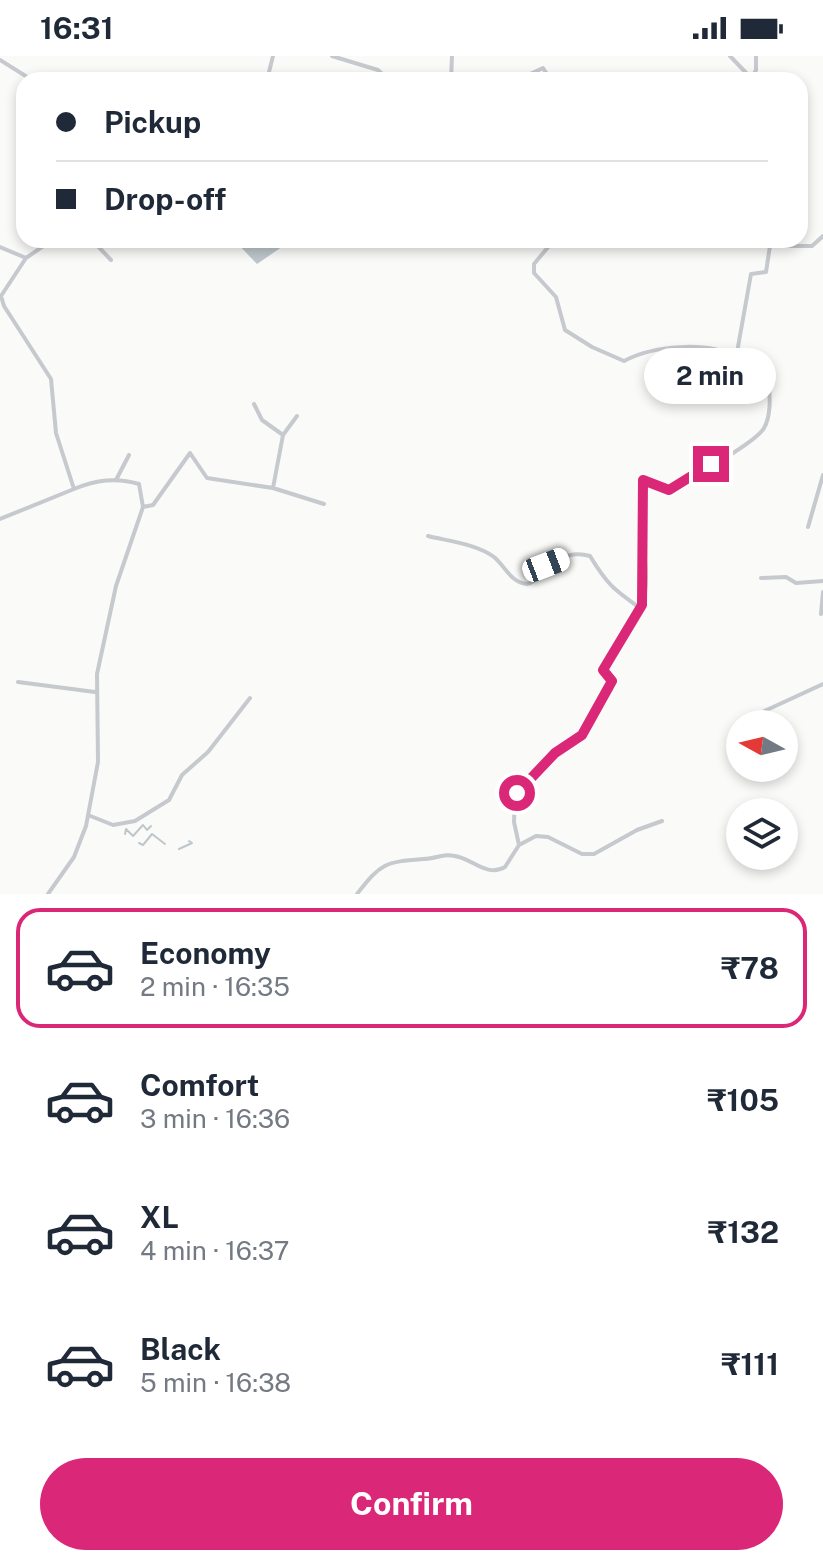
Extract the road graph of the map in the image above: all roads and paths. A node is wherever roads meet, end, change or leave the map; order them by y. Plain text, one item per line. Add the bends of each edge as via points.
1 (332, 56) edge
2 (730, 56) edge
3 (0, 60) edge
4 (19, 72) edge
5 (380, 72) edge
6 (745, 72) edge
7 (0, 247) edge
8 (40, 248) edge
9 (100, 248) edge
10 (547, 248) edge
11 (770, 248) edge
12 (26, 258) junction
13 (111, 260) dead end
14 (736, 358) junction
15 (254, 404) dead end
16 (297, 416) dead end
17 (283, 435) junction
18 (129, 455) dead end
19 (823, 475) edge
20 (116, 480) junction
21 (273, 488) junction
22 (74, 489) junction
23 (324, 504) dead end
24 (143, 507) junction
25 (0, 519) edge
26 (808, 527) dead end
27 (428, 536) dead end
28 (761, 578) dead end
29 (823, 581) edge
30 (823, 592) edge
31 (640, 608) junction
32 (821, 614) edge
33 (18, 682) dead end
34 (823, 684) edge
35 (96, 692) junction
36 (250, 698) dead end
37 (767, 710) edge
38 (88, 815) junction
39 (662, 821) dead end
40 (519, 845) junction
41 (48, 894) edge
42 (357, 894) edge

1 - 5 street
2 - 6 street
3 - 4 street
7 - 12 street
8 - 12 street
9 - 13 street
10 - 14 street via 534,264 534,273 556,297 571,334 624,361 683,346
11 - 14 street via 766,272 751,274
12 - 22 street via 1,296 51,379 56,433
14 - 31 street via 744,371 763,376 769,384 766,425 674,488 643,480 645,585
15 - 17 street via 262,420
16 - 17 street
17 - 21 street
18 - 20 street
19 - 26 street
20 - 22 street
20 - 24 street via 139,484
21 - 23 street
21 - 24 street via 207,478 190,453 153,505
22 - 25 street
24 - 35 street via 116,586
27 - 31 street via 480,550 527,584 537,580 546,565 569,556 590,556 599,575
28 - 29 street
30 - 32 street
31 - 40 street via 603,670 612,681 582,735 555,753 515,797
33 - 35 street
34 - 37 street
35 - 38 street via 98,762
36 - 38 street via 208,752 182,775 169,800 135,821 113,825
38 - 41 street via 74,857
39 - 40 street via 594,854 582,854 548,837 536,836
40 - 42 street via 501,870 444,854 388,862

